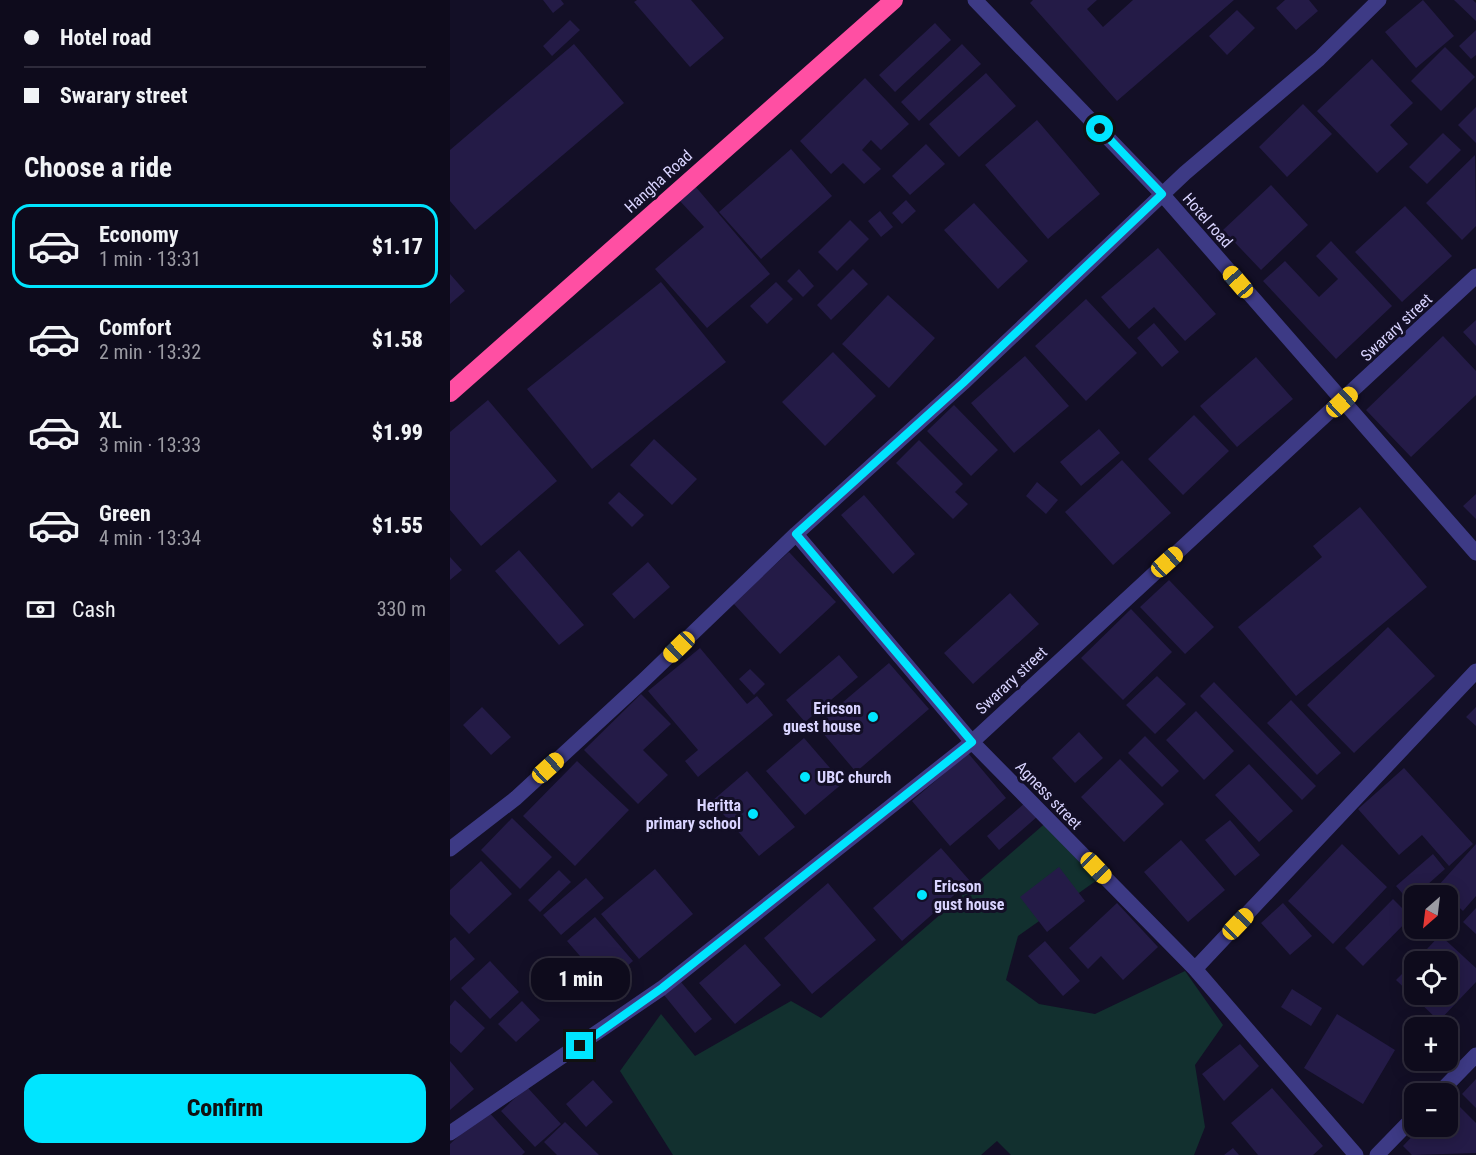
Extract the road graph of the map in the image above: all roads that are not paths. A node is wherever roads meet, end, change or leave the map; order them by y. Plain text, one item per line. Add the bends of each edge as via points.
1 (894, 0) edge
2 (975, 0) edge
3 (1379, 0) edge
4 (1162, 194) junction
5 (1476, 276) edge
6 (450, 393) edge
7 (1342, 402) junction
8 (796, 534) junction
9 (1476, 553) edge
10 (1476, 671) edge
11 (972, 742) junction
12 (450, 849) edge
13 (1195, 969) junction
14 (1476, 1055) edge
15 (1449, 1083) edge
16 (1404, 1127) edge
17 (450, 1133) edge
18 (1356, 1155) edge
19 (1377, 1155) edge

1 - 6 highway, Hangha Road
2 - 4 street, Hotel road
3 - 4 street via 1319,59
4 - 7 street, Hotel road
4 - 8 street via 963,383
5 - 7 street, Swarary street
7 - 9 street, Hotel road
7 - 11 street, Swarary street
8 - 11 street, Agness street
8 - 12 street via 516,798
10 - 13 street
11 - 13 street, Agness street
11 - 17 street, Swarary street via 662,988
13 - 18 street, Agness street
14 - 15 street
16 - 19 street

